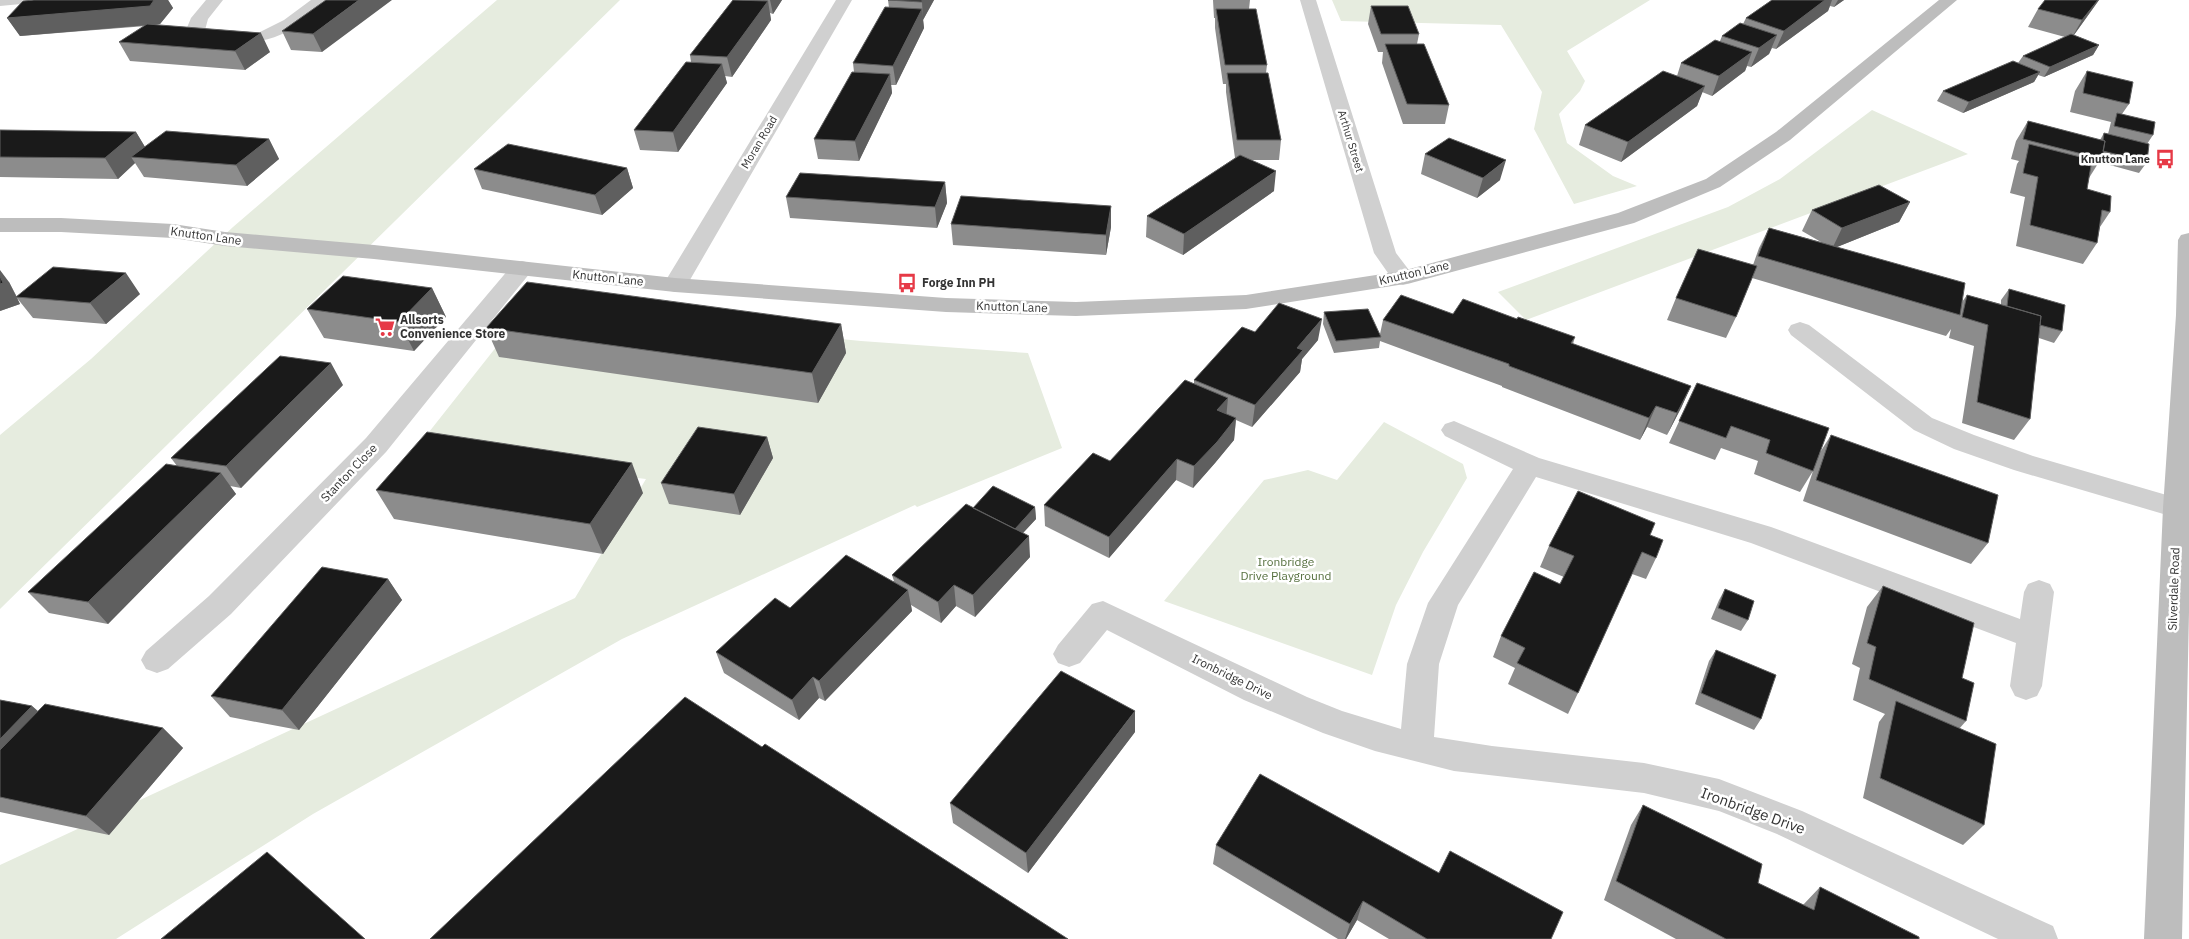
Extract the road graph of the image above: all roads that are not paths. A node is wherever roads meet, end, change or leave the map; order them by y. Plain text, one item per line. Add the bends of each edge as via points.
1 (15, 0) edge
2 (214, 0) edge
3 (322, 0) edge
4 (844, 0) edge
5 (1308, 0) edge
6 (1949, 0) edge
7 (0, 1) edge
8 (0, 225) edge
9 (2189, 240) edge
10 (522, 268) junction
11 (1403, 278) junction
12 (675, 284) junction
13 (1800, 330) dead end
14 (1454, 430) dead end
15 (1529, 465) junction
16 (2177, 508) junction
17 (2039, 592) dead end
18 (2032, 636) junction
19 (1069, 654) dead end
20 (157, 660) dead end
21 (2026, 686) dead end
22 (1416, 748) junction
23 (2039, 939) edge
24 (2163, 939) edge

1 - 7 street
2 - 3 street via 195,30 200,35 255,38 287,25
4 - 12 street, Moran Road
5 - 11 street, Arthur Street via 1385,253
6 - 11 main road, Knutton Lane via 1783,136 1713,184 1626,218
8 - 10 main road, Knutton Lane via 173,231 225,240
9 - 16 main road, Silverdale Road
10 - 12 main road, Knutton Lane
10 - 20 street, Stanton Close via 376,445 220,604
11 - 12 main road, Knutton Lane via 1246,302 1076,310 946,305
13 - 16 street via 1923,424 2024,462
14 - 15 street
15 - 18 street via 1761,535
15 - 22 street via 1443,603 1423,664
16 - 24 main road, Silverdale Road
17 - 18 street
18 - 21 street
19 - 22 street, Ironbridge Drive via 1103,613 1298,709 1357,732
22 - 23 street, Ironbridge Drive via 1502,763 1647,778 1718,795 1776,816

